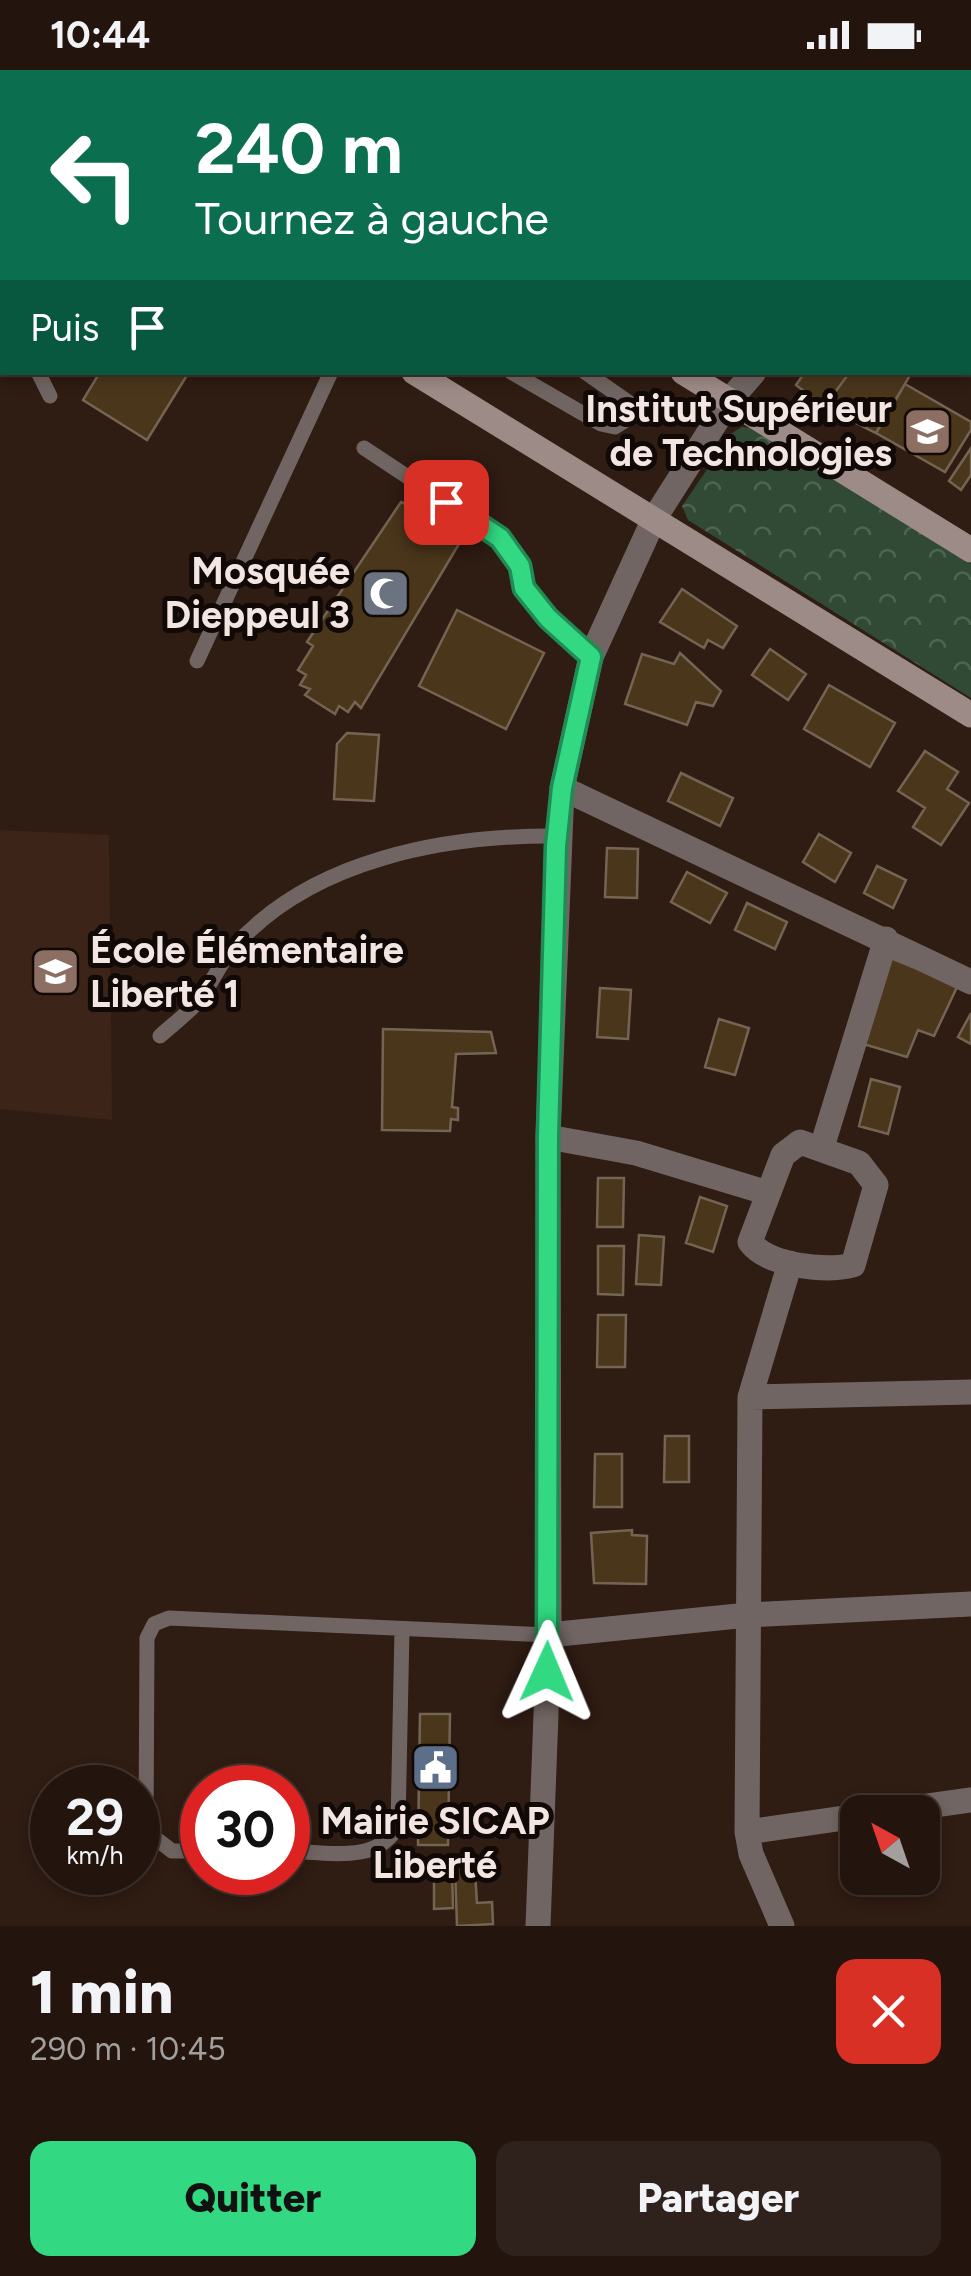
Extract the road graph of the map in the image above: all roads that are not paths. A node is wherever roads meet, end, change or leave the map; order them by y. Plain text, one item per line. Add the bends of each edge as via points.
1 (40, 375) edge
2 (329, 375) edge
3 (419, 375) edge
4 (516, 375) edge
5 (589, 375) edge
6 (688, 375) edge
7 (752, 375) edge
8 (50, 396) dead end
9 (730, 401) junction
10 (364, 448) dead end
11 (654, 519) junction
12 (971, 550) edge
13 (591, 657) junction
14 (197, 661) dead end
15 (971, 715) edge
16 (562, 788) junction
17 (558, 836) junction
18 (886, 939) junction
19 (971, 982) edge
20 (160, 1036) dead end
21 (548, 1136) junction
22 (822, 1147) junction
23 (765, 1192) junction
24 (790, 1263) junction
25 (971, 1392) edge
26 (750, 1397) junction
27 (971, 1604) edge
28 (748, 1615) junction
29 (402, 1629) junction
30 (548, 1635) junction
31 (971, 1800) edge
32 (940, 1804) edge
33 (840, 1819) edge
34 (747, 1832) junction
35 (180, 1851) edge
36 (310, 1851) edge
37 (538, 1926) edge
38 (782, 1926) edge

1 - 8 lane
2 - 14 lane
3 - 11 street
4 - 5 lane via 601,424 615,427 626,420 628,402
6 - 9 street
7 - 9 street
9 - 11 street
9 - 12 street
10 - 13 lane via 500,538 520,566 524,588
11 - 13 street
11 - 15 street
13 - 16 street
16 - 17 street
16 - 18 street
17 - 20 lane via 490,835 368,862 287,900 233,948 198,1002
17 - 21 street
18 - 19 street
18 - 22 street
21 - 23 street via 636,1153
21 - 30 street
22 - 23 street via 790,1146
22 - 24 street via 858,1163 876,1185 858,1258 845,1267
23 - 24 street via 750,1242
24 - 26 street
25 - 26 street
26 - 28 street
27 - 28 street
28 - 30 street
28 - 34 street
29 - 30 lane
29 - 35 lane via 169,1618 154,1624 146,1638 146,1830
29 - 36 lane via 398,1825 375,1852
30 - 37 street
31 - 32 street
33 - 34 street
34 - 38 street

